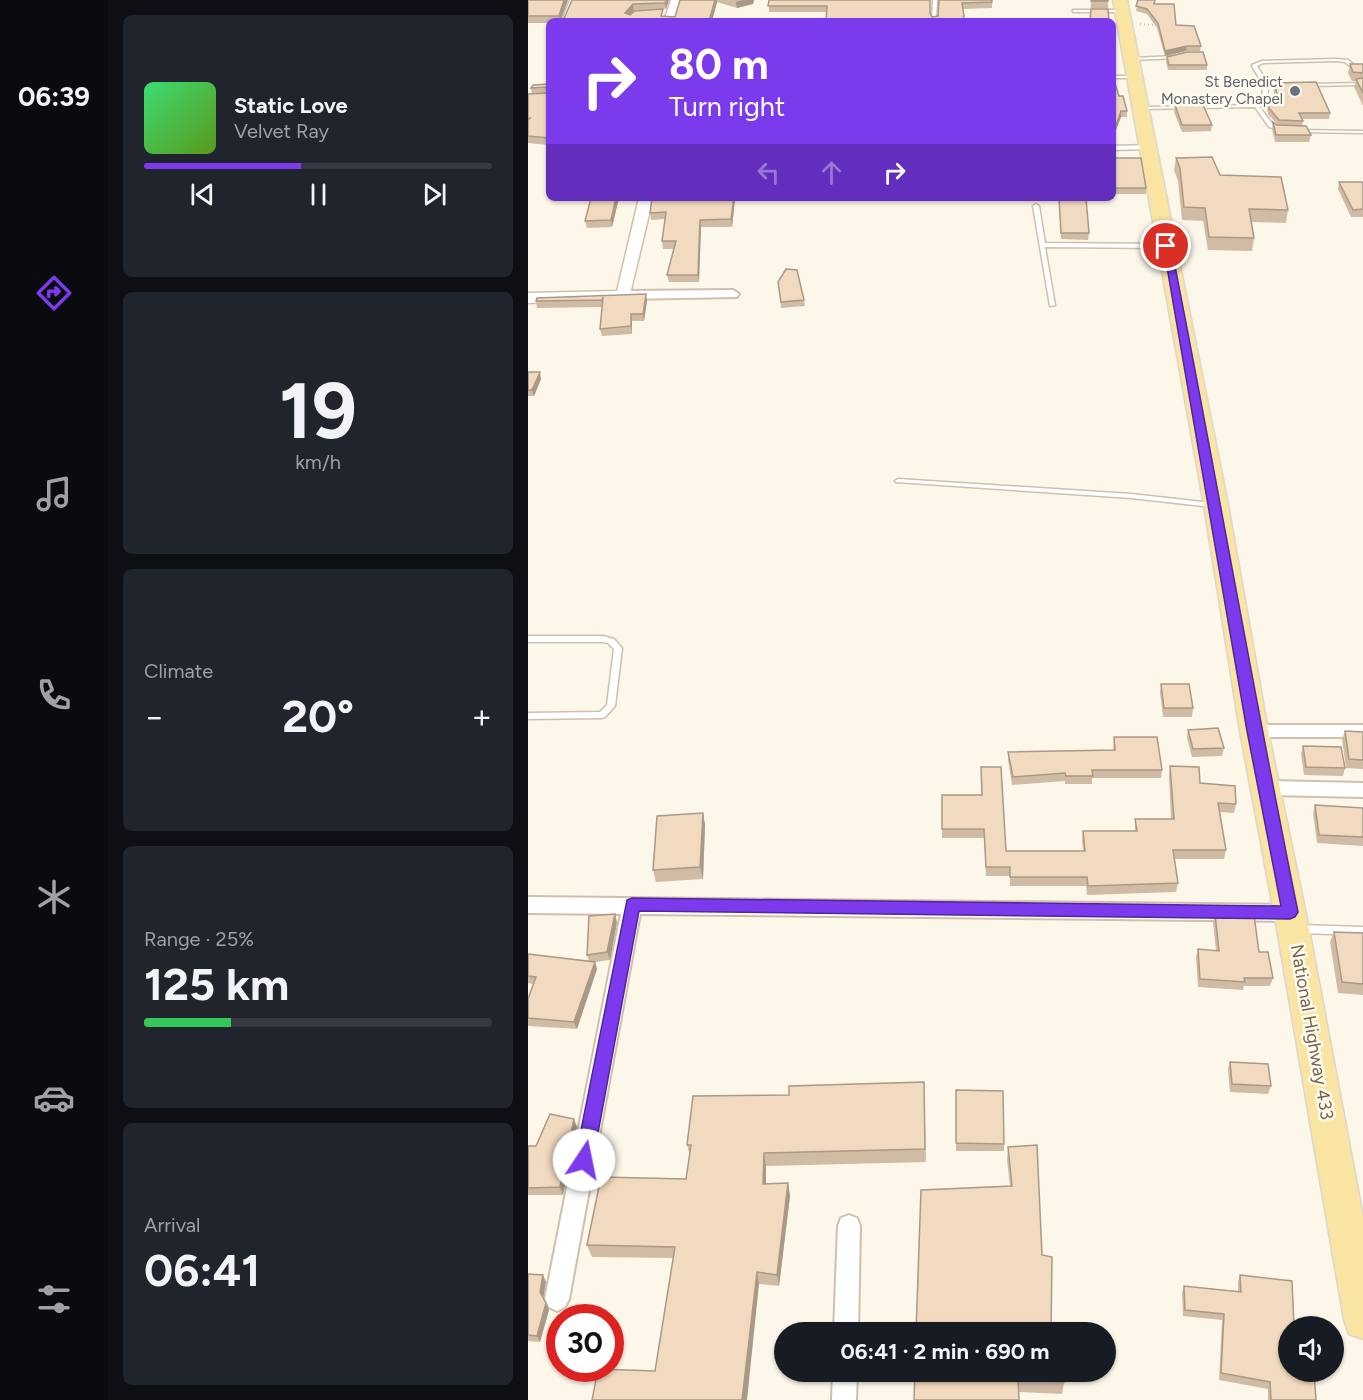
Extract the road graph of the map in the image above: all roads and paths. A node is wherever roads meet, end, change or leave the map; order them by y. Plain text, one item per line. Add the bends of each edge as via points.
1 (572, 0) edge
2 (676, 0) edge
3 (935, 0) edge
4 (1121, 5) edge
5 (1075, 11) dead end
6 (668, 15) edge
7 (565, 18) edge
8 (934, 18) edge
9 (1179, 55) edge
10 (1134, 68) junction
11 (1358, 70) edge
12 (1116, 75) edge
13 (1363, 84) edge
14 (1276, 85) edge
15 (1298, 85) edge
16 (1266, 86) junction
17 (1256, 106) junction
18 (1141, 108) junction
19 (1286, 130) edge
20 (1296, 130) edge
21 (1363, 132) edge
22 (1148, 147) junction
23 (1116, 148) edge
24 (645, 201) edge
25 (1036, 206) dead end
26 (1043, 245) junction
27 (1166, 246) junction
28 (733, 294) dead end
29 (624, 295) junction
30 (528, 298) edge
31 (1052, 305) dead end
32 (898, 481) dead end
33 (1216, 505) junction
34 (528, 639) edge
35 (528, 716) edge
36 (1254, 731) junction
37 (1363, 731) edge
38 (1265, 788) junction
39 (1363, 790) edge
40 (528, 905) edge
41 (632, 905) junction
42 (1292, 921) junction
43 (1363, 931) edge
44 (849, 1226) dead end
45 (557, 1299) dead end
46 (1363, 1320) edge
47 (846, 1322) edge
48 (845, 1382) edge
49 (844, 1400) edge

1 - 7 lane
2 - 6 street
3 - 8 lane
4 - 5 lane
4 - 10 main road, National Highway 433
9 - 10 lane
10 - 12 lane
10 - 18 main road, National Highway 433
11 - 16 lane via 1346,61 1336,60 1262,62 1254,66
13 - 15 lane
14 - 16 lane
16 - 17 lane via 1263,102
17 - 18 lane
17 - 19 lane via 1271,126
18 - 22 main road, National Highway 433
20 - 21 lane
22 - 23 lane
22 - 27 main road, National Highway 433
24 - 29 street
25 - 26 lane
26 - 27 lane
26 - 31 lane
27 - 33 main road, National Highway 433
28 - 29 street
29 - 30 street
32 - 33 lane
33 - 36 main road, National Highway 433
34 - 35 lane via 603,639 618,648 611,706 606,712
36 - 37 street
36 - 38 main road, National Highway 433
38 - 39 street
38 - 42 main road, National Highway 433
40 - 41 street
41 - 42 street
41 - 45 street
42 - 43 lane
42 - 46 main road, National Highway 433
44 - 47 street
48 - 49 street

